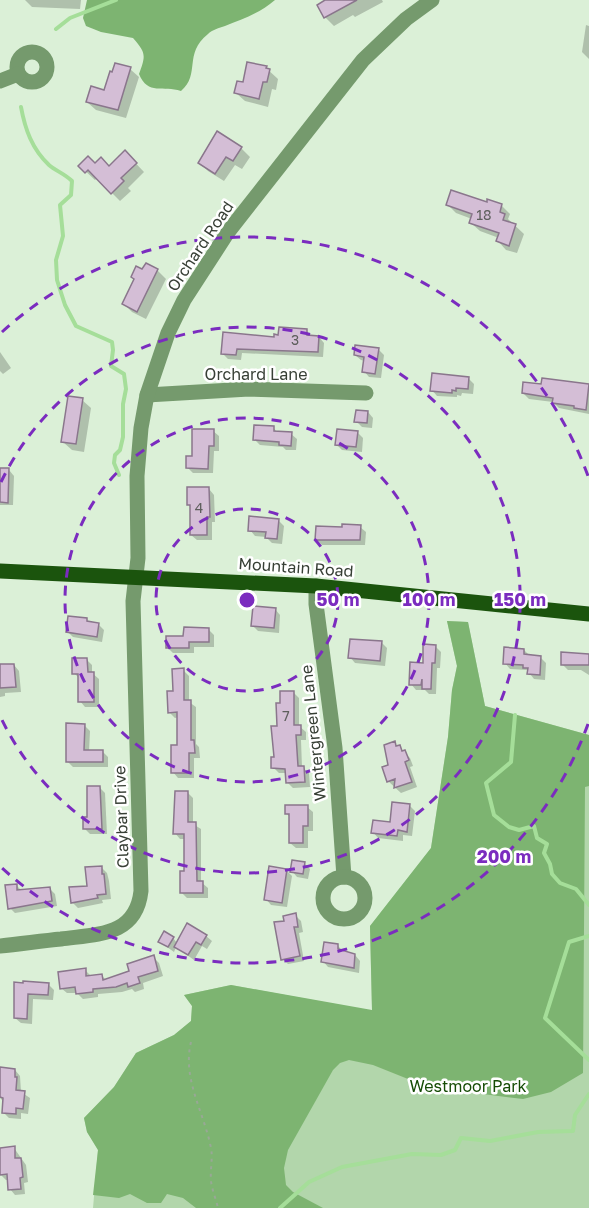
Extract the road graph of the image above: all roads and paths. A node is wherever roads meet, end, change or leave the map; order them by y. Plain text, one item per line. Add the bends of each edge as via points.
1 (432, 0) edge
2 (18, 74) dead end
3 (0, 81) edge
4 (366, 393) dead end
5 (147, 395) junction
6 (0, 571) edge
7 (136, 576) junction
8 (316, 586) junction
9 (589, 614) edge
10 (344, 877) dead end
11 (0, 946) edge
12 (191, 1042) dead end
13 (218, 1208) edge

1 - 5 street, Orchard Road via 363,60 228,232 184,300
2 - 3 street
4 - 5 street, Orchard Lane via 249,389
5 - 7 street, Orchard Road via 138,453
6 - 7 main road, Mountain Road
7 - 8 main road, Mountain Road
7 - 11 street, Claybar Drive via 133,601 141,891 137,909 124,925 104,934
8 - 9 main road, Mountain Road
8 - 10 street, Wintergreen Lane via 335,748
12 - 13 path via 191,1085 210,1145 211,1181

